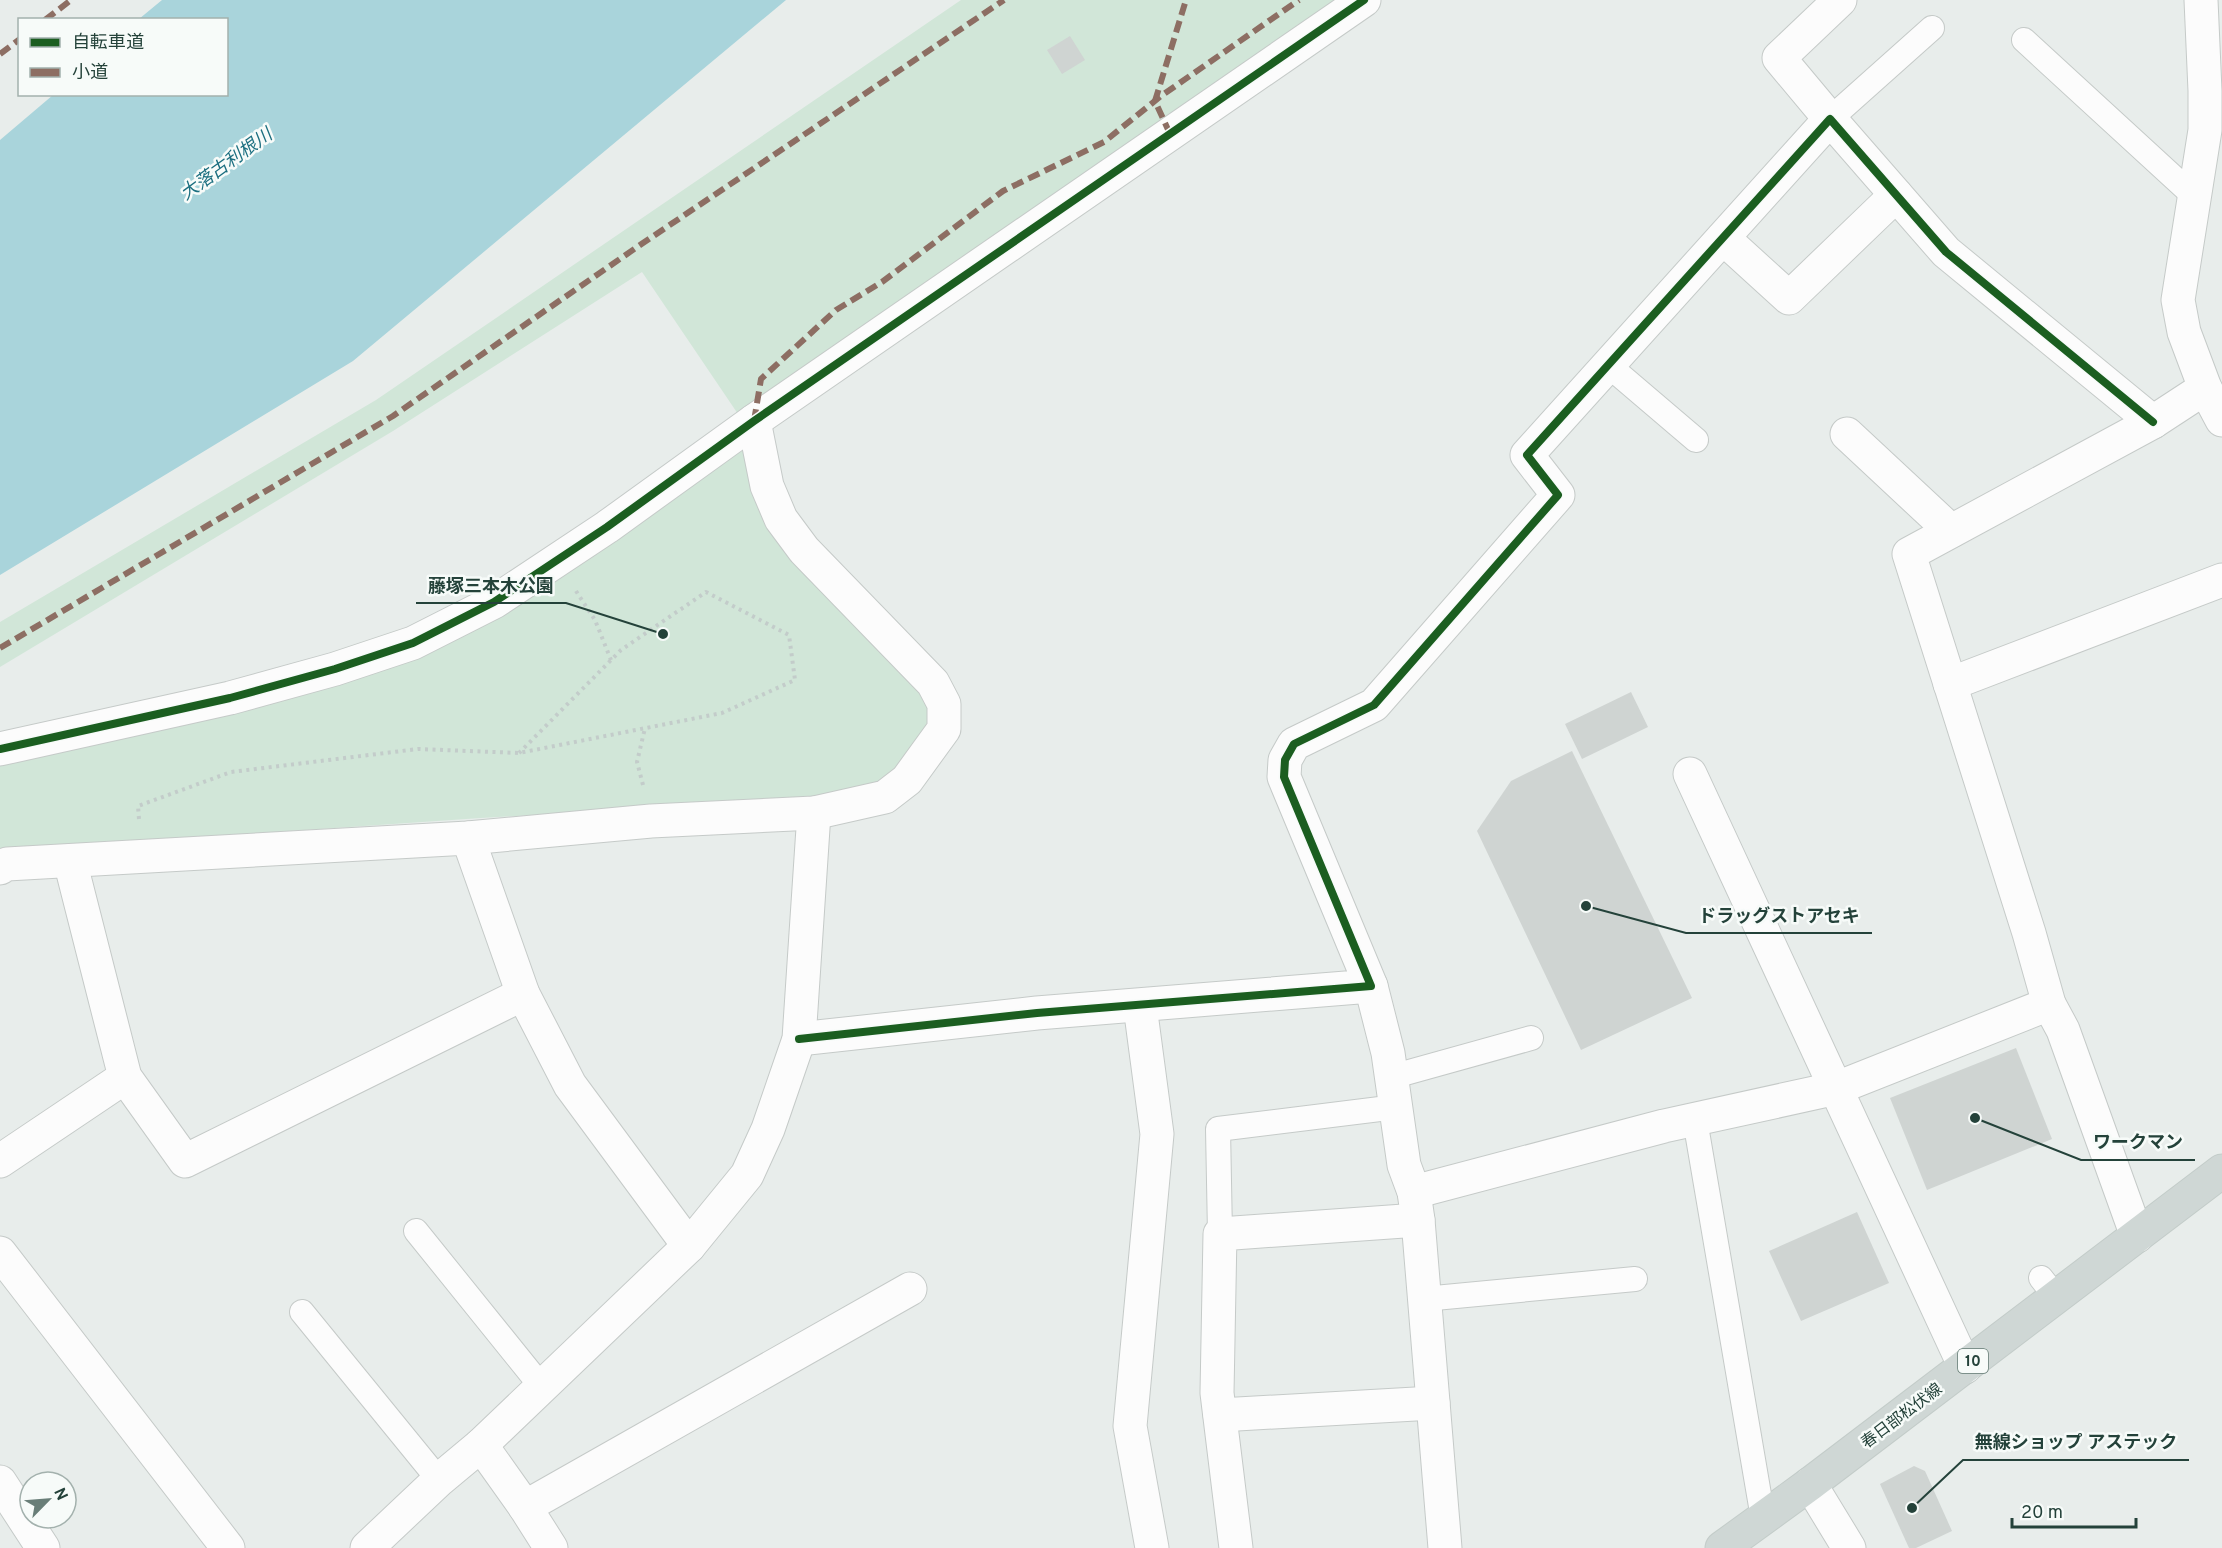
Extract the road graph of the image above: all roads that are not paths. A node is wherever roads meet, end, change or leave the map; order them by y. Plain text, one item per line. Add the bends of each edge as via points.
1 (1364, 0) edge
2 (1840, 0) edge
3 (2201, 0) edge
4 (1932, 28) dead end
5 (2024, 40) dead end
6 (2213, 115) edge
7 (1830, 119) junction
8 (1896, 195) junction
9 (2195, 197) junction
10 (1722, 238) junction
11 (1608, 365) junction
12 (2205, 388) junction
13 (2222, 420) edge
14 (754, 421) junction
15 (2153, 422) junction
16 (1847, 434) dead end
17 (1696, 440) dead end
18 (1951, 531) junction
19 (2222, 580) edge
20 (1950, 684) junction
21 (0, 750) edge
22 (1690, 774) dead end
23 (814, 813) junction
24 (468, 838) junction
25 (70, 861) junction
26 (0, 868) edge
27 (1371, 986) junction
28 (523, 994) junction
29 (2049, 1004) junction
30 (1140, 1006) junction
31 (1531, 1038) dead end
32 (799, 1039) junction
33 (125, 1077) junction
34 (1837, 1088) junction
35 (1394, 1092) junction
36 (1695, 1120) junction
37 (0, 1161) edge
38 (2219, 1179) edge
39 (1416, 1206) junction
40 (416, 1231) dead end
41 (1220, 1234) junction
42 (2137, 1236) junction
43 (689, 1246) junction
44 (0, 1253) edge
45 (1635, 1279) dead end
46 (910, 1289) dead end
47 (1424, 1299) junction
48 (302, 1312) dead end
49 (1965, 1367) junction
50 (541, 1386) junction
51 (1433, 1403) junction
52 (1220, 1415) junction
53 (480, 1445) junction
54 (439, 1480) junction
55 (0, 1482) edge
56 (1810, 1484) junction
57 (525, 1507) junction
58 (1763, 1518) junction
59 (43, 1548) edge
60 (228, 1548) edge
61 (368, 1548) edge
62 (551, 1548) edge
63 (1152, 1548) edge
64 (1236, 1548) edge
65 (1445, 1548) edge
66 (1722, 1548) edge
67 (1849, 1548) edge

1 - 14 street
2 - 7 street via 1779,58
3 - 6 street
4 - 7 lane
5 - 9 lane
6 - 9 street via 2205,130
7 - 8 street
7 - 10 street
8 - 10 street via 1789,298
8 - 15 street via 1946,252
9 - 12 street via 2178,300 2184,332
10 - 11 street
11 - 17 lane
11 - 27 street via 1527,455 1558,495 1374,705 1294,744 1285,760 1284,777
12 - 13 street
12 - 15 street
14 - 21 street via 494,602 413,643 230,698
14 - 23 street via 767,486 781,519 804,550 933,683 944,704 944,729 907,780 885,797
15 - 18 street
16 - 18 street
18 - 20 street via 1909,554
19 - 20 street
20 - 29 street
22 - 34 street
23 - 24 street via 651,821
23 - 32 street
24 - 25 street
24 - 28 street
25 - 26 street via 7,864
25 - 33 street
27 - 30 street
27 - 35 street
28 - 33 street via 185,1161
28 - 43 street via 570,1085
29 - 34 street
29 - 42 street via 2063,1030
30 - 32 street
30 - 63 street via 1157,1134 1130,1426
31 - 35 lane
32 - 43 street via 768,1129 747,1175
33 - 37 street
34 - 36 street
34 - 49 street
35 - 39 street via 1404,1165
35 - 41 lane via 1218,1129
36 - 39 street
36 - 58 lane
38 - 42 main road, 春日部松伏線 / 10
39 - 41 street
39 - 47 street
40 - 50 lane
41 - 52 street
42 - 49 main road, 春日部松伏線 / 10 via 2049,1288
43 - 50 street
44 - 60 street
45 - 47 lane
46 - 57 street
47 - 51 street
48 - 54 lane
49 - 56 main road, 春日部松伏線 / 10
50 - 53 street
51 - 52 street
51 - 65 street
52 - 64 street
53 - 54 street
53 - 57 street
54 - 61 street
55 - 59 street
56 - 58 main road, 春日部松伏線 / 10
56 - 67 street
57 - 62 street
58 - 66 main road, 春日部松伏線 / 10

